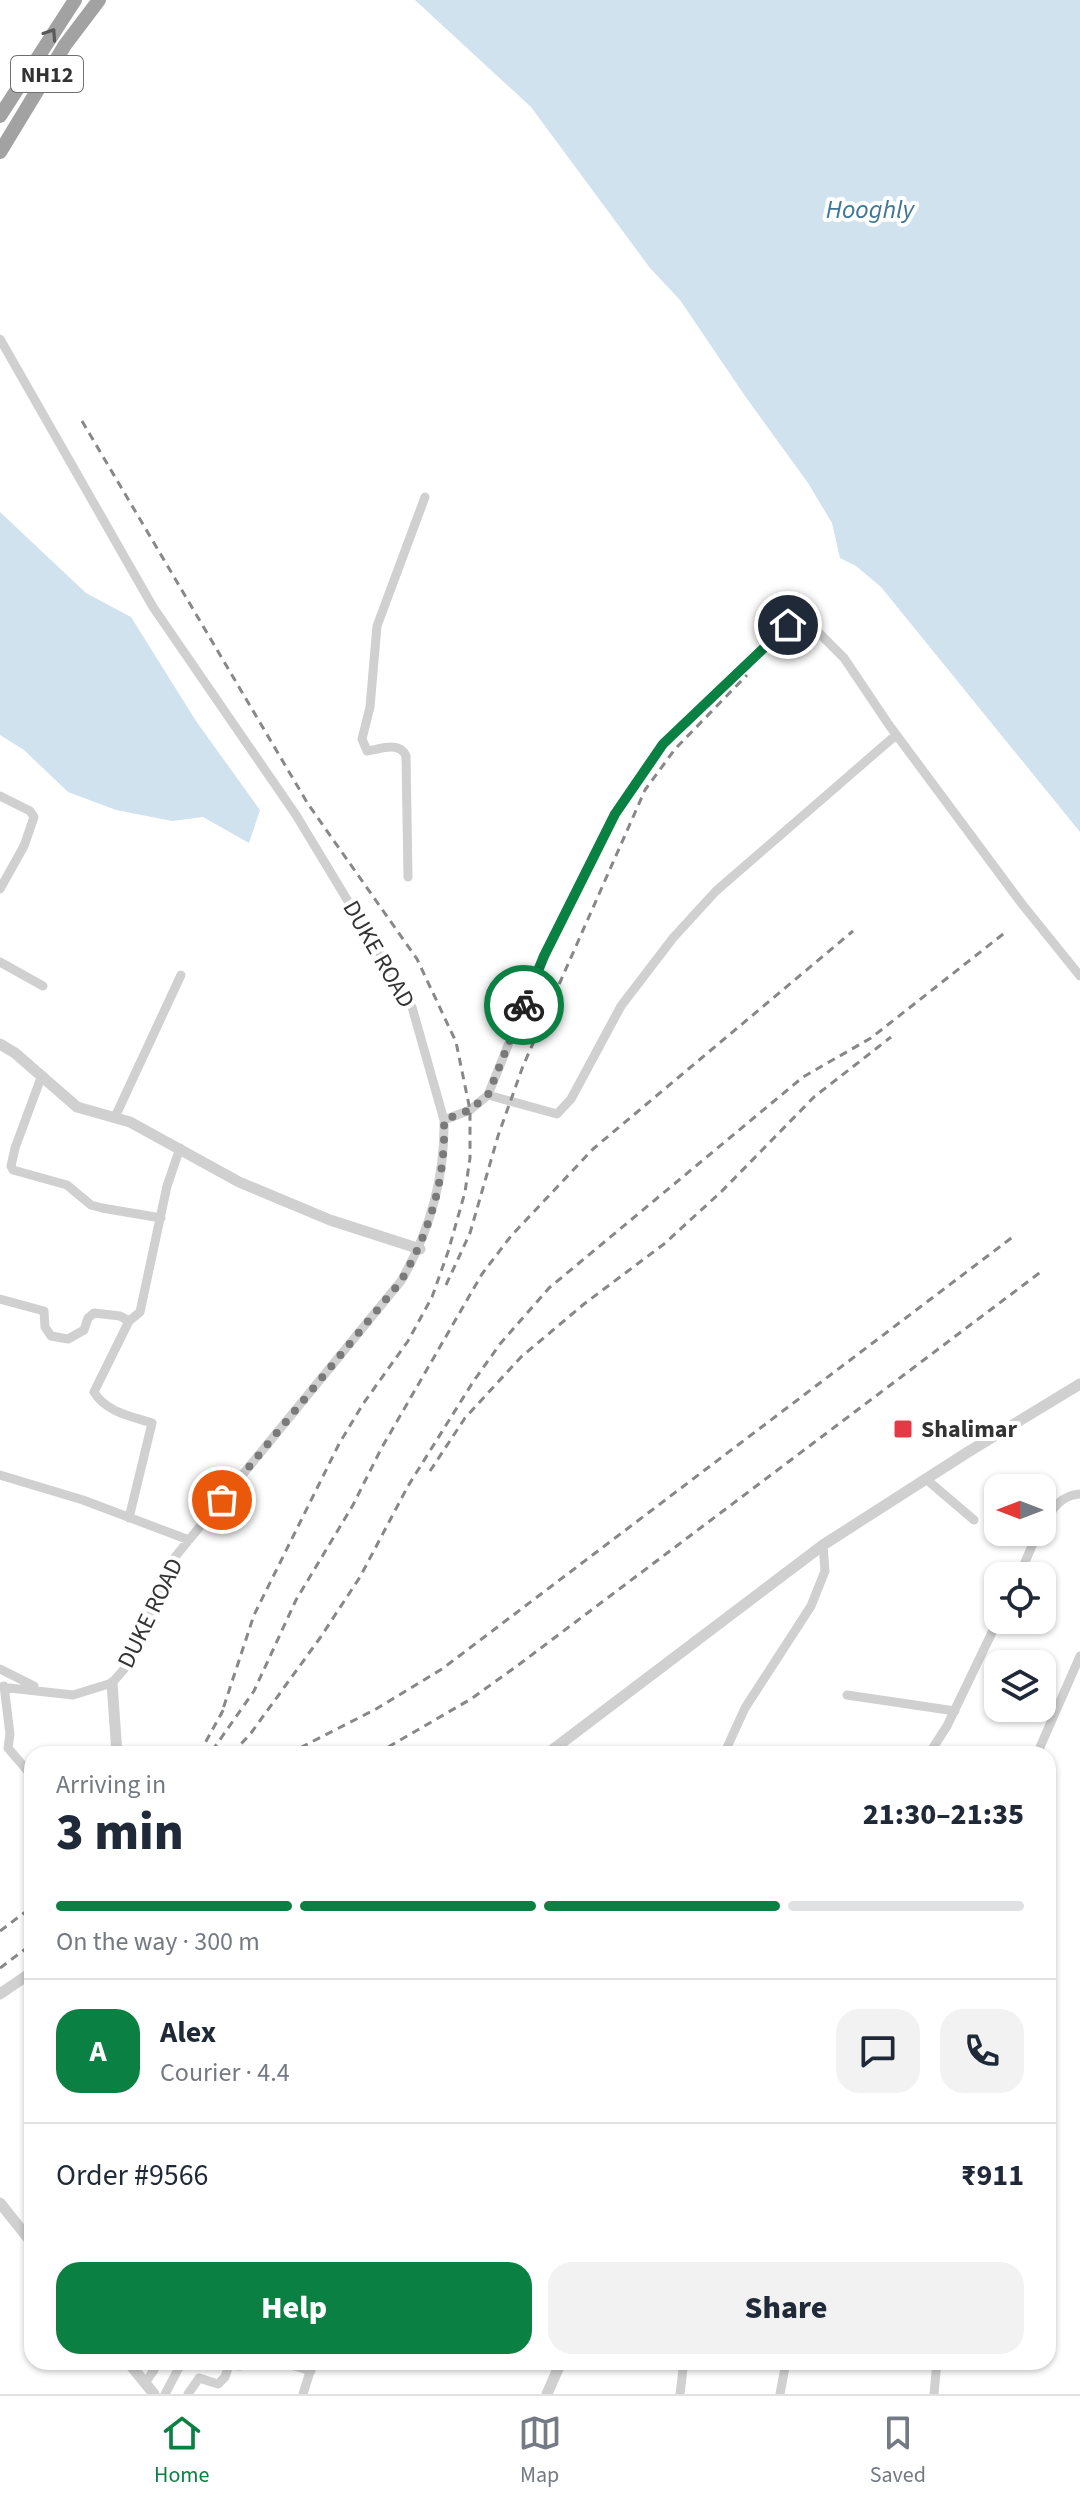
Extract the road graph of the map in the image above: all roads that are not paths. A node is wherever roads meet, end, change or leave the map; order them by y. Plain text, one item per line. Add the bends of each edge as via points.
1 (75, 0) edge
2 (99, 0) edge
3 (0, 116) edge
4 (0, 152) edge
5 (0, 339) edge
6 (425, 497) dead end
7 (896, 735) junction
8 (0, 796) edge
9 (408, 877) dead end
10 (0, 889) edge
11 (0, 962) edge
12 (181, 975) dead end
13 (1080, 976) edge
14 (43, 986) dead end
15 (0, 1044) edge
16 (42, 1075) junction
17 (488, 1095) junction
18 (115, 1117) junction
19 (444, 1120) junction
20 (180, 1148) junction
21 (161, 1218) junction
22 (420, 1249) junction
23 (0, 1299) edge
24 (129, 1321) junction
25 (1080, 1384) edge
26 (0, 1475) edge
27 (926, 1479) junction
28 (1080, 1494) edge
29 (1056, 1505) edge
30 (129, 1518) junction
31 (974, 1520) dead end
32 (189, 1540) junction
33 (823, 1545) junction
34 (991, 1634) edge
35 (1080, 1656) edge
36 (0, 1669) edge
37 (112, 1683) junction
38 (2, 1687) edge
39 (41, 1690) junction
40 (847, 1695) dead end
41 (955, 1711) junction
42 (116, 1746) edge
43 (558, 1746) edge
44 (728, 1746) edge
45 (934, 1746) edge
46 (1041, 1746) edge
47 (24, 1767) edge
48 (24, 1978) edge
49 (0, 1994) edge
50 (0, 2203) edge
51 (24, 2233) edge
52 (134, 2370) edge
53 (154, 2370) edge
54 (178, 2370) edge
55 (227, 2370) edge
56 (311, 2370) edge
57 (558, 2370) edge
58 (683, 2370) edge
59 (784, 2370) edge
60 (936, 2370) edge
61 (145, 2383) junction
62 (154, 2394) edge
63 (165, 2394) edge
64 (188, 2394) edge
65 (303, 2394) edge
66 (547, 2394) edge
67 (680, 2394) edge
68 (780, 2394) edge
69 (934, 2394) edge

3 -> 1 highway, NH12
2 - 4 highway, NH12
5 - 19 street, DUKE ROAD via 153,607 296,815 412,1007
6 - 9 street via 377,626 362,739 367,751 397,746 404,750
7 - 13 street
7 - 17 street via 716,891 673,938 621,1006 571,1099 557,1114
7 - 17 street via 844,658 815,629 788,625 663,744 615,814 544,956
8 - 10 street via 34,817
11 - 14 street
12 - 18 street
15 - 16 street
16 - 18 street via 77,1107
16 - 21 street via 15,1148 13,1170 67,1185 91,1205
17 - 19 street via 470,1110
18 - 20 street
19 - 22 street, DUKE ROAD via 436,1203
20 - 21 street
20 - 22 street via 239,1182 330,1220
21 - 24 street via 140,1312
22 - 32 street, DUKE ROAD via 401,1281
23 - 24 street via 44,1311 51,1336 68,1339 84,1330 94,1313
24 - 30 street via 94,1392 100,1403 152,1423
25 - 27 street
26 - 30 street
27 - 31 street
27 - 33 street
28 - 29 street via 1068,1495
30 - 32 street
32 - 37 street, DUKE ROAD via 175,1557 132,1660
33 - 43 street
33 - 44 street via 825,1571 811,1606 745,1708
34 - 41 street
35 - 46 street
36 - 39 street
37 - 39 street, DUKE ROAD via 73,1695
37 - 42 street
38 - 39 street, DUKE ROAD
38 - 47 street via 8,1748
40 - 41 street
41 - 45 street
48 - 49 street
50 - 51 street
52 - 61 street
53 - 61 street
54 - 63 street
55 - 64 street via 218,2384 199,2378
56 - 65 street
57 - 66 street
58 - 67 street
59 - 68 street
60 - 69 street
61 - 62 street

